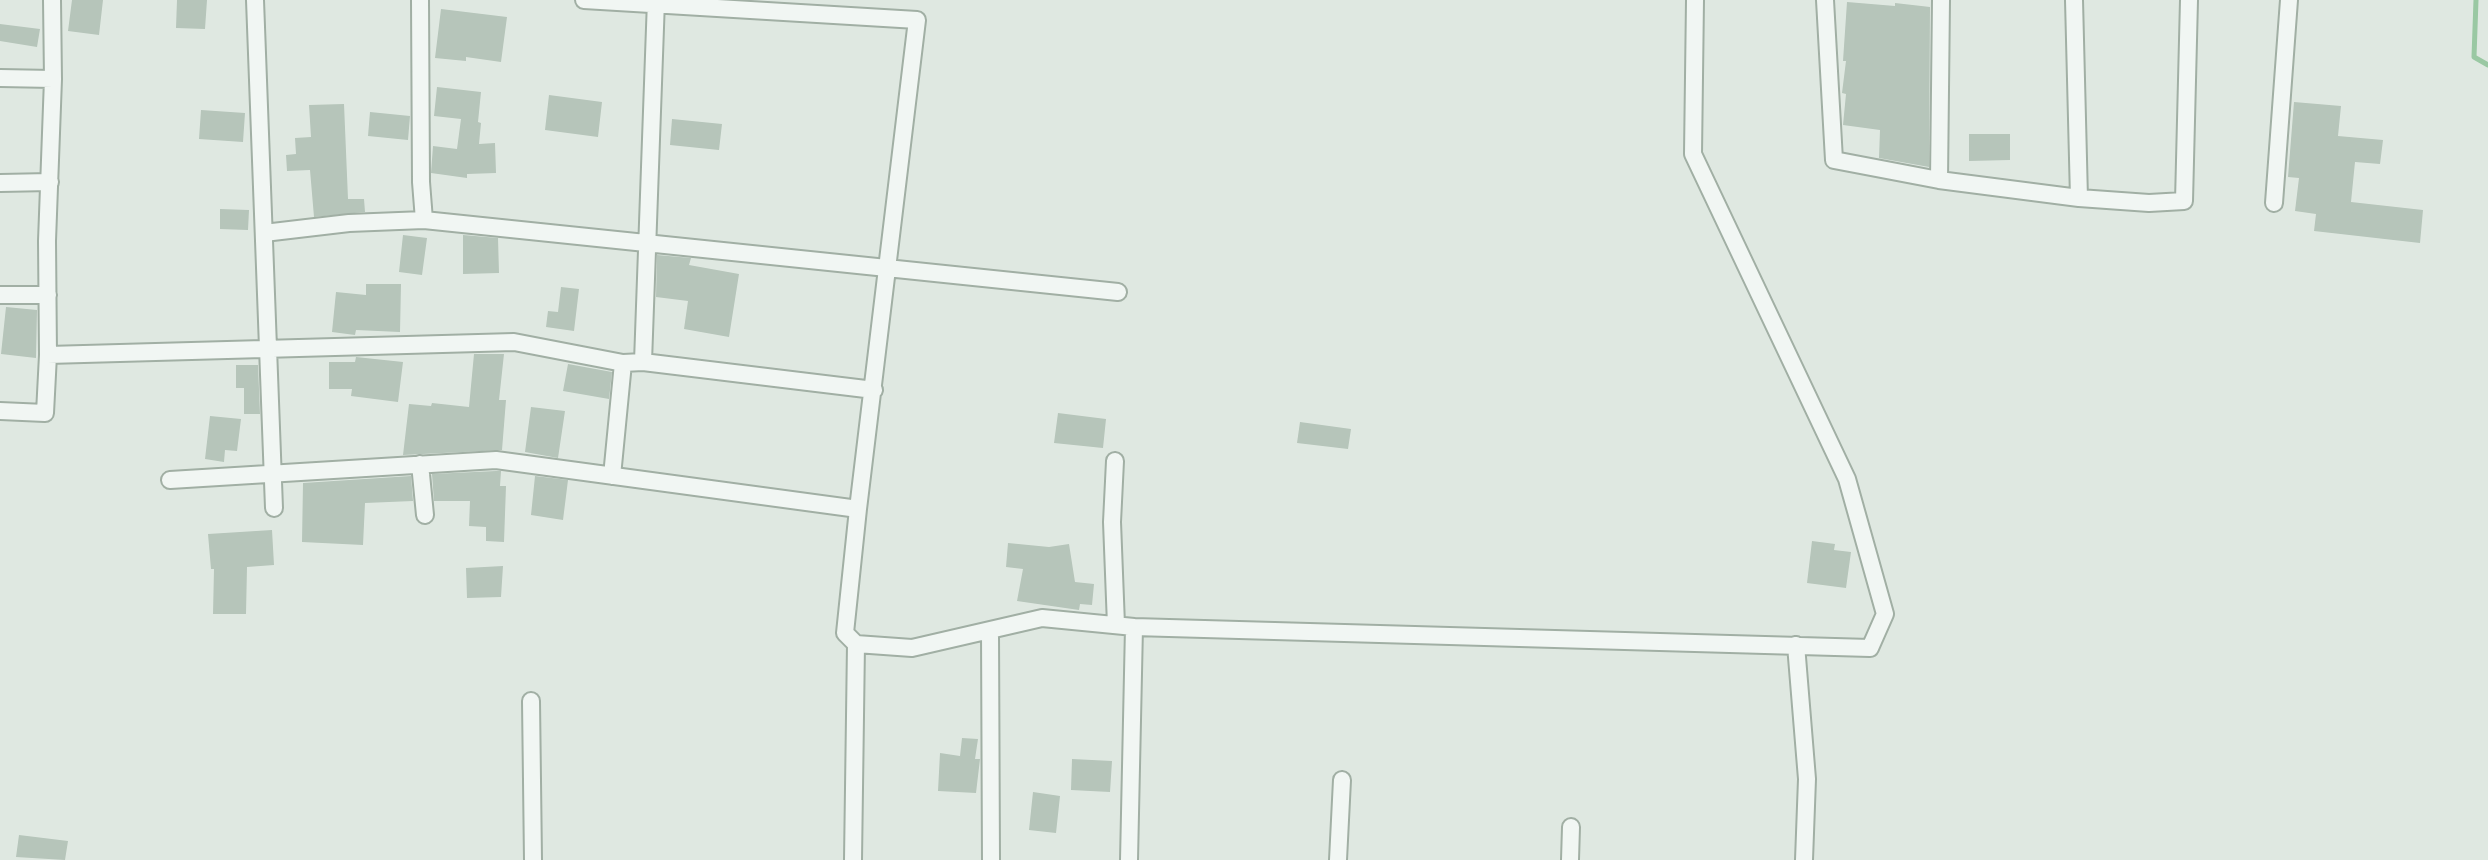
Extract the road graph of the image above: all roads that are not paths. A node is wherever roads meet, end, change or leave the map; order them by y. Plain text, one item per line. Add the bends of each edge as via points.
1 (52, 0) edge
2 (255, 0) edge
3 (420, 0) edge
4 (584, 0) edge
5 (1695, 0) edge
6 (1825, 0) edge
7 (1941, 0) edge
8 (2074, 0) edge
9 (2189, 0) edge
10 (2289, 0) edge
11 (656, 2) edge
12 (0, 78) edge
13 (53, 78) junction
14 (1939, 180) junction
15 (50, 182) junction
16 (0, 183) edge
17 (2079, 198) junction
18 (2274, 203) dead end
19 (424, 220) junction
20 (264, 233) junction
21 (647, 244) junction
22 (887, 269) junction
23 (1118, 291) dead end
24 (0, 295) edge
25 (48, 295) junction
26 (268, 349) junction
27 (48, 356) junction
28 (643, 362) junction
29 (623, 363) junction
30 (874, 390) junction
31 (0, 411) edge
32 (1115, 461) dead end
33 (420, 464) junction
34 (273, 475) junction
35 (612, 476) junction
36 (170, 480) dead end
37 (274, 508) dead end
38 (858, 509) junction
39 (425, 515) dead end
40 (1116, 625) junction
41 (1134, 627) junction
42 (990, 631) junction
43 (856, 644) junction
44 (1796, 645) junction
45 (531, 701) dead end
46 (1342, 780) dead end
47 (1571, 827) dead end
48 (533, 860) edge
49 (853, 860) edge
50 (992, 860) edge
51 (1129, 860) edge
52 (1338, 860) edge
53 (1570, 860) edge
54 (1804, 860) edge

1 - 13 street
2 - 20 street
3 - 19 street
4 - 11 street
5 - 44 street via 1693,154 1847,479 1885,614 1870,648
6 - 14 street via 1834,160
7 - 14 street
8 - 17 street
9 - 17 street via 2184,201
10 - 18 street
11 - 21 street
11 - 22 street via 917,20
12 - 13 street
13 - 15 street
14 - 17 street
15 - 16 street
15 - 25 street
19 - 20 street
19 - 21 street
20 - 26 street
21 - 22 street
21 - 28 street
22 - 23 street
22 - 30 street
24 - 25 street
25 - 27 street
26 - 27 street
26 - 29 street via 514,342
26 - 34 street
27 - 31 street via 45,413
28 - 29 street
28 - 30 street
29 - 35 street
30 - 38 street
32 - 40 street via 1112,522
33 - 34 street
33 - 35 street via 496,459
33 - 39 street
34 - 36 street
34 - 37 street
35 - 38 street
38 - 43 street via 845,633
40 - 41 street
40 - 42 street via 1041,618
41 - 44 street
41 - 51 street
42 - 43 street via 912,648
42 - 50 street
43 - 49 street
44 - 54 street via 1807,779
45 - 48 street
46 - 52 street
47 - 53 street

